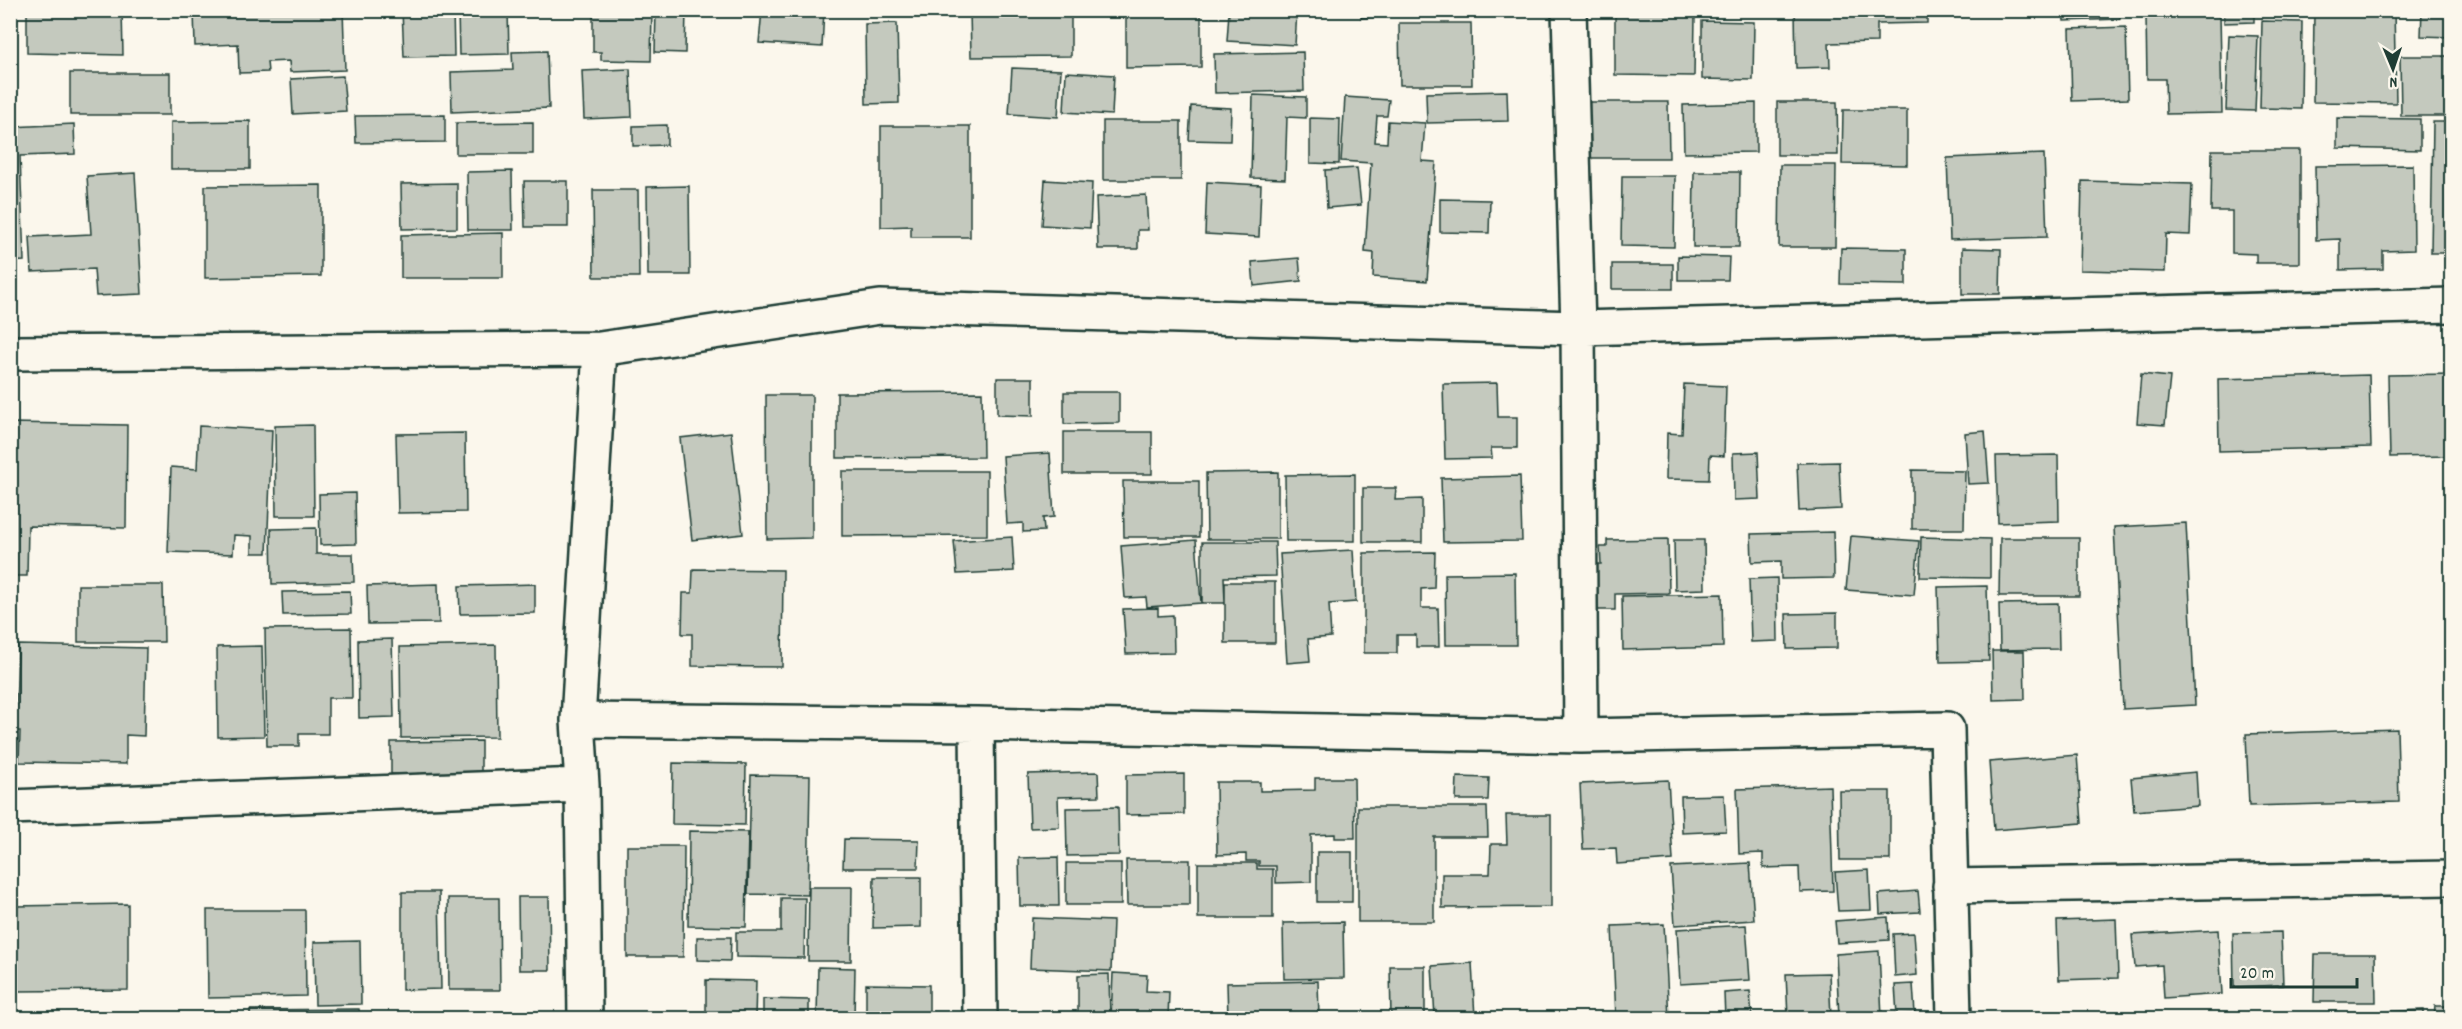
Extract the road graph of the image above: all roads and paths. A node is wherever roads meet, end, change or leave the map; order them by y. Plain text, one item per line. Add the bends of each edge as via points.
1 (1569, 10) edge
2 (2451, 305) edge
3 (1578, 328) junction
4 (600, 349) junction
5 (10, 353) edge
6 (578, 720) junction
7 (977, 724) junction
8 (1581, 736) junction
9 (582, 785) junction
10 (10, 807) edge
11 (2451, 878) edge
12 (1950, 886) junction
13 (585, 1018) edge
14 (980, 1018) edge
15 (1954, 1018) edge

1 - 3 street
2 - 3 street
3 - 4 street via 880,307
3 - 8 street
4 - 5 street
4 - 6 street
6 - 7 street
6 - 9 street
7 - 8 street
7 - 14 street
8 - 12 street via 1947,729
9 - 10 street
9 - 13 street
11 - 12 street
12 - 15 street

